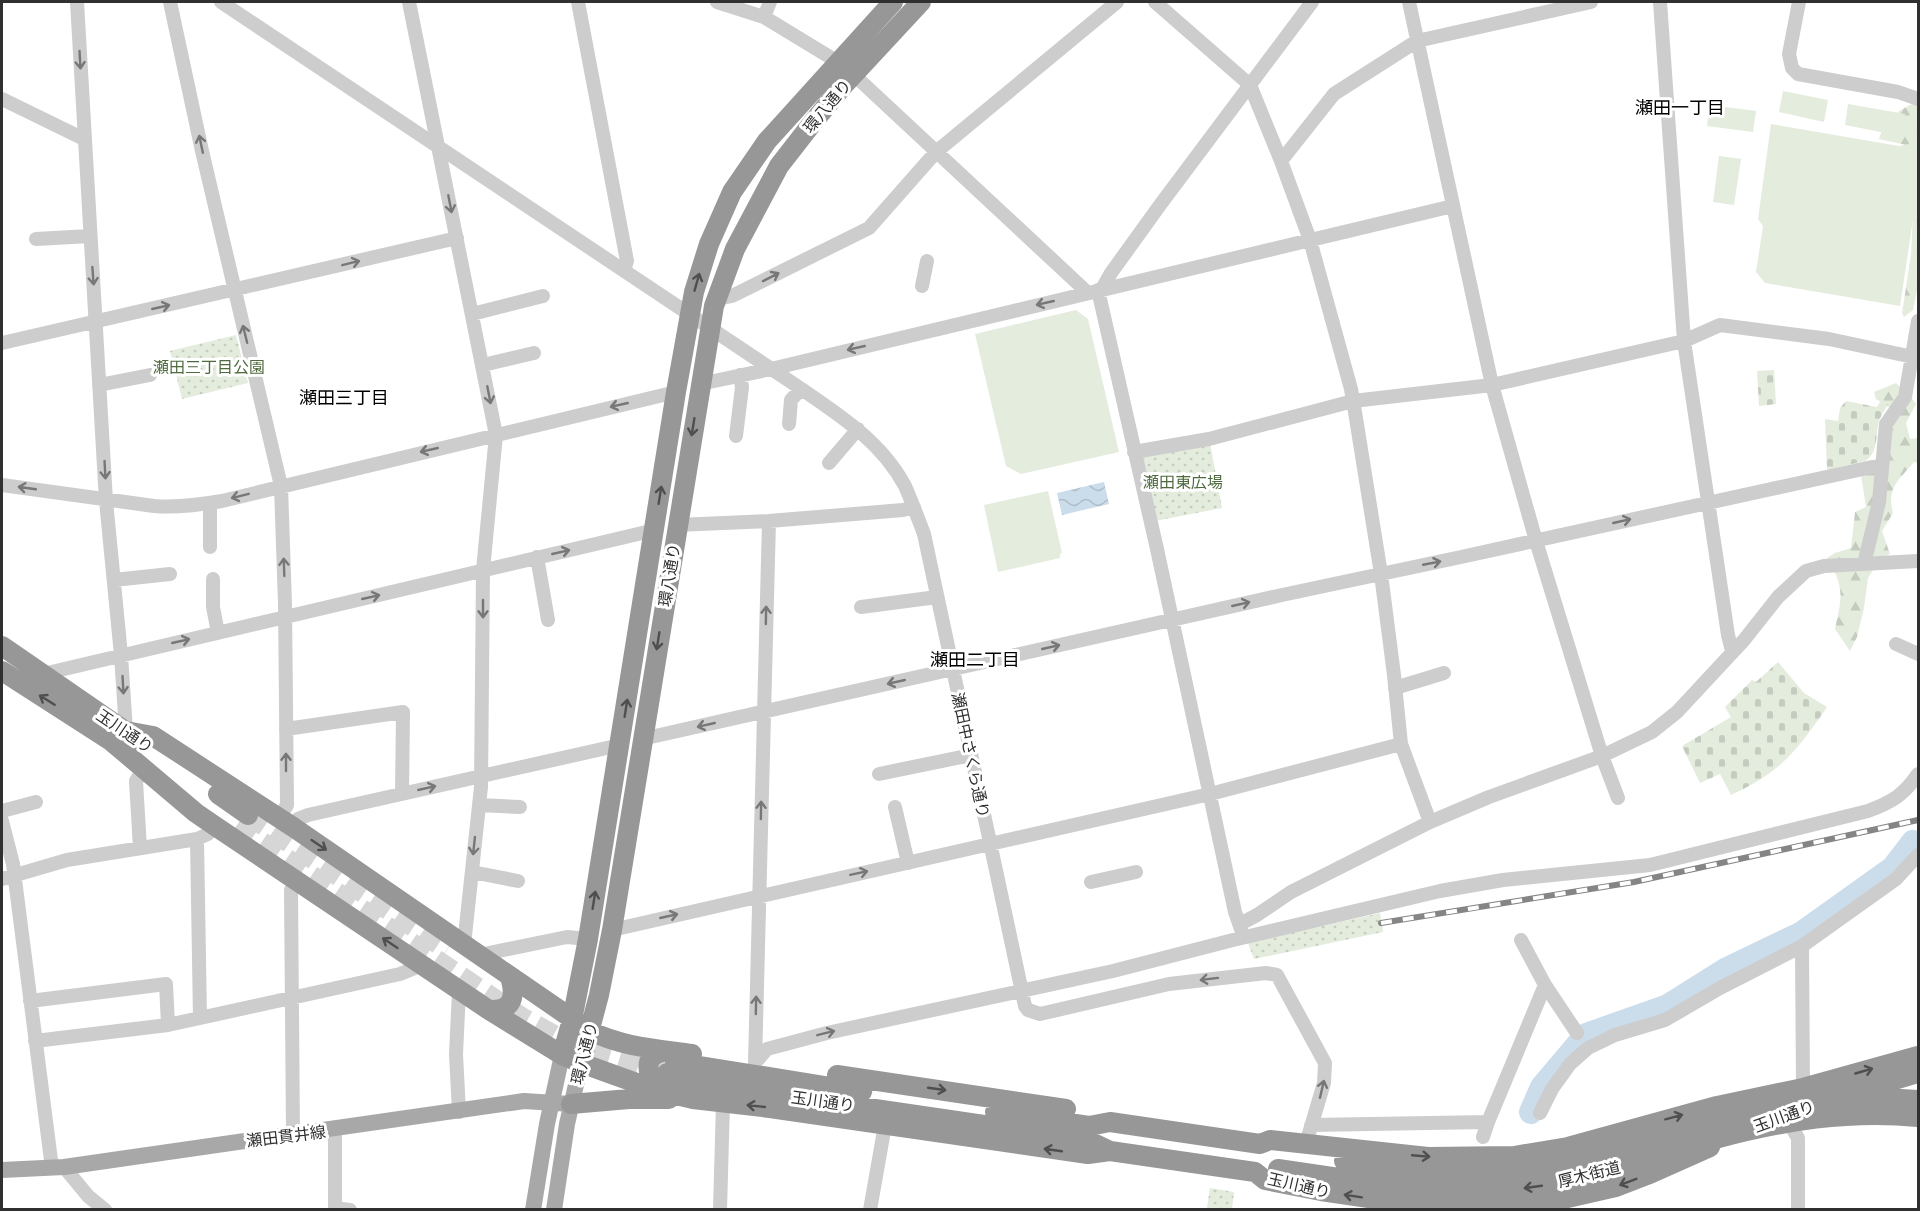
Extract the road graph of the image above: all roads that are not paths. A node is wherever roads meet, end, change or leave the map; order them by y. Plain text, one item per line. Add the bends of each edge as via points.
1 (77, 2) edge
2 (170, 2) edge
3 (221, 2) edge
4 (410, 2) edge
5 (578, 2) edge
6 (717, 2) edge
7 (770, 2) edge
8 (893, 2) edge
9 (921, 2) edge
10 (1117, 2) edge
11 (1155, 2) edge
12 (1312, 2) edge
13 (1409, 2) edge
14 (1591, 2) edge
15 (1660, 2) edge
16 (1799, 2) edge
17 (764, 17) junction
18 (1418, 41) junction
19 (838, 62) junction
20 (854, 75) junction
21 (1250, 85) junction
22 (2, 99) edge
23 (1918, 99) edge
24 (84, 139) junction
25 (438, 146) junction
26 (936, 152) junction
27 (1281, 161) junction
28 (1453, 206) junction
29 (90, 236) junction
30 (457, 238) junction
31 (36, 239) dead end
32 (1310, 240) junction
33 (927, 261) dead end
34 (624, 271) junction
35 (922, 286) dead end
36 (234, 290) junction
37 (1096, 291) junction
38 (543, 296) dead end
39 (717, 299) junction
40 (472, 314) junction
41 (690, 315) junction
42 (1918, 321) edge
43 (95, 322) junction
44 (710, 328) junction
45 (1684, 341) junction
46 (2, 343) edge
47 (534, 353) dead end
48 (1913, 357) junction
49 (483, 364) junction
50 (771, 369) junction
51 (150, 375) dead end
52 (740, 375) junction
53 (700, 384) junction
54 (99, 385) junction
55 (1492, 386) junction
56 (801, 389) junction
57 (676, 392) junction
58 (1353, 401) junction
59 (789, 424) dead end
60 (858, 429) junction
61 (496, 435) junction
62 (736, 436) dead end
63 (1134, 452) junction
64 (829, 463) dead end
65 (1881, 465) junction
66 (2, 484) edge
67 (281, 486) junction
68 (106, 501) junction
69 (1708, 502) junction
70 (210, 503) junction
71 (914, 507) junction
72 (769, 521) junction
73 (677, 525) junction
74 (655, 530) junction
75 (1536, 541) junction
76 (210, 547) dead end
77 (537, 557) junction
78 (1918, 561) edge
79 (1864, 564) junction
80 (483, 570) junction
81 (170, 574) dead end
82 (1380, 574) junction
83 (213, 579) dead end
84 (114, 580) junction
85 (937, 597) junction
86 (861, 607) dead end
87 (285, 617) junction
88 (548, 620) dead end
89 (1172, 620) junction
90 (218, 633) junction
91 (1896, 644) dead end
92 (2, 646) edge
93 (1732, 651) junction
94 (1918, 654) edge
95 (121, 655) junction
96 (953, 669) junction
97 (2, 671) edge
98 (1444, 673) dead end
99 (43, 674) junction
100 (1395, 688) junction
101 (764, 712) junction
102 (286, 729) junction
103 (119, 736) junction
104 (642, 739) junction
105 (1401, 744) junction
106 (620, 745) junction
107 (971, 755) junction
108 (1602, 756) junction
109 (144, 769) junction
110 (879, 774) dead end
111 (1918, 774) edge
112 (481, 776) junction
113 (402, 794) junction
114 (1210, 794) junction
115 (1618, 798) dead end
116 (36, 802) dead end
117 (479, 805) junction
118 (520, 807) dead end
119 (895, 807) dead end
120 (2, 811) edge
121 (2, 820) edge
122 (243, 820) tunnel mouth
123 (286, 822) junction
124 (1430, 822) junction
125 (215, 826) junction
126 (197, 839) junction
127 (990, 845) junction
128 (141, 848) junction
129 (1918, 855) edge
130 (908, 863) junction
131 (472, 872) junction
132 (1136, 872) dead end
133 (8, 878) edge
134 (297, 880) junction
135 (518, 881) dead end
136 (1091, 882) dead end
137 (759, 896) junction
138 (1240, 924) junction
139 (612, 930) junction
140 (1243, 938) junction
141 (588, 939) junction
142 (1521, 940) dead end
143 (1802, 946) junction
144 (472, 950) junction
145 (1164, 958) junction
146 (422, 965) junction
147 (510, 977) junction
148 (580, 979) junction
149 (1169, 984) junction
150 (1545, 985) junction
151 (459, 991) junction
152 (1022, 992) junction
153 (293, 998) junction
154 (542, 999) junction
155 (30, 1001) junction
156 (489, 1010) junction
157 (200, 1018) junction
158 (572, 1020) junction
159 (168, 1025) junction
160 (590, 1031) junction
161 (1577, 1033) dead end
162 (35, 1041) junction
163 (562, 1055) junction
164 (1918, 1056) edge
165 (581, 1063) junction
166 (755, 1063) junction
167 (665, 1068) junction
168 (1918, 1073) edge
169 (1803, 1088) junction
170 (693, 1099) junction
171 (1918, 1100) edge
172 (551, 1103) junction
173 (723, 1103) junction
174 (571, 1104) junction
175 (459, 1112) junction
176 (1539, 1113) dead end
177 (1784, 1113) junction
178 (1918, 1117) edge
179 (1110, 1122) junction
180 (1488, 1122) junction
181 (885, 1125) junction
182 (1311, 1125) junction
183 (335, 1130) junction
184 (293, 1134) junction
185 (1483, 1137) dead end
186 (1303, 1143) junction
187 (1260, 1144) junction
188 (1110, 1151) junction
189 (123, 1159) junction
190 (58, 1168) junction
191 (2, 1170) edge
192 (1255, 1172) junction
193 (1407, 1179) junction
194 (105, 1209) edge
195 (335, 1209) edge
196 (350, 1209) edge
197 (533, 1209) edge
198 (554, 1209) edge
199 (720, 1209) edge
200 (870, 1209) edge
201 (1798, 1209) edge

1 -> 24 street
36 -> 2 street
3 - 25 street, 瀬田中さくら通り
4 - 25 street
5 - 34 street via 627,261
6 - 17 street
7 - 17 street
8 - 19 highway, 環八通り
9 - 20 highway, 環八通り
10 - 26 street
11 - 21 street
12 - 21 street
13 - 18 street
14 - 18 street
15 - 45 street
16 - 23 street via 1789,54 1792,68 1798,74
17 - 19 street
18 - 27 street via 1334,94
18 - 28 street
19 - 20 street
41 -> 19 highway, 環八通り via 706,253 732,192 767,141
20 - 26 street
20 - 39 highway, 環八通り via 779,166 735,249
21 - 27 street
21 - 37 street
22 - 24 street
24 - 29 street
25 -> 30 street
25 - 34 street, 瀬田中さくら通り
26 - 37 street
39 -> 26 street via 732,296 869,228
27 - 32 street
28 - 32 street
28 - 55 street
29 - 31 street
29 -> 43 street
36 -> 30 street
30 - 40 street
32 - 37 street
32 - 58 street
33 - 35 street
34 - 41 street, 瀬田中さくら通り
43 -> 36 street
67 -> 36 street
37 -> 50 street
37 - 63 street
38 - 40 street
39 - 44 highway, 環八通り
40 - 49 street
41 - 44 street, 瀬田中さくら通り
41 - 57 highway, 環八通り
42 - 48 street
43 - 46 street
43 - 54 street
44 - 50 street, 瀬田中さくら通り
44 - 53 highway, 環八通り
45 - 48 street via 1720,325 1829,339
45 - 55 street
45 - 69 street
47 - 49 street
48 - 65 street via 1905,397 1886,424
49 -> 61 street
50 - 52 street
50 - 56 street, 瀬田中さくら通り
51 - 54 street
52 - 53 street
52 - 62 street
53 -> 73 highway, 環八通り
54 -> 68 street
55 - 58 street
55 - 75 street
56 - 59 street via 791,400
56 - 60 street, 瀬田中さくら通り
57 -> 61 street
74 -> 57 highway, 環八通り
58 - 63 street via 1209,439
58 - 82 street
60 - 64 street
60 - 71 street, 瀬田中さくら通り via 886,459
61 -> 67 street
61 - 80 street
63 - 89 street
65 - 69 street
65 - 79 street via 1879,502
68 -> 66 street
67 -> 70 street
87 -> 67 street
68 - 70 street via 167,507
68 - 84 street
75 -> 69 street
69 - 93 street
70 - 76 street
71 - 72 street
71 - 85 street, 瀬田中さくら通り via 924,534
72 - 73 street
101 -> 72 street
73 -> 104 highway, 環八通り
77 -> 74 street
106 -> 74 highway, 環八通り
82 -> 75 street
75 - 108 street
77 - 80 street
77 - 88 street
78 - 79 street
79 - 93 street via 1824,566 1806,572 1778,597
87 -> 80 street
80 -> 112 street
81 - 84 street
89 -> 82 street
82 - 100 street
83 - 90 street
84 - 95 street
85 - 86 street
85 - 96 street, 瀬田中さくら通り
87 - 90 street
87 - 102 street
96 -> 89 street
89 - 114 street
95 -> 90 street
91 - 94 street
92 - 99 highway, 玉川通り
93 - 108 street via 1677,712 1652,732
95 - 99 street
95 -> 103 street
96 -> 101 street
96 - 107 street, 瀬田中さくら通り
103 -> 97 highway, 玉川通り
98 - 100 street
99 - 103 highway, 玉川通り
100 - 105 street
101 -> 104 street
137 -> 101 street
102 - 113 street via 403,712
123 -> 102 street
103 - 109 highway
103 - 122 highway, 玉川通り
103 - 123 highway via 153,736
104 - 139 highway, 環八通り
105 - 114 street
105 - 124 street
106 - 112 street
141 -> 106 highway, 環八通り
107 - 110 street
107 - 127 street, 瀬田中さくら通り
108 - 115 street
108 - 124 street
109 - 125 highway
109 - 128 street via 136,781
111 - 140 street via 1891,802 1868,811 1661,862 1461,887
113 -> 112 street
112 - 117 street
113 - 123 street
114 - 127 street
114 - 138 street
116 - 120 street
117 - 118 street
117 -> 131 street
119 - 130 street
121 - 133 street
123 -> 144 highway
124 - 138 street via 1291,892
125 - 126 street
125 - 134 highway
126 - 128 street
126 - 157 street
127 - 130 street
127 - 152 street, 瀬田中さくら通り
128 - 133 street via 67,860
129 - 143 street via 1896,879
137 -> 130 street
131 - 135 street
131 - 144 street
132 - 136 street
133 - 155 street
146 -> 134 highway
134 - 153 street via 291,890
139 -> 137 street
166 -> 137 street
138 - 140 street
139 - 160 highway, 環八通り
140 - 145 street
141 - 144 street via 567,937
141 - 148 highway, 環八通り
142 - 150 street
143 - 169 street
143 - 176 street via 1665,1020 1588,1048 1570,1064
144 - 147 highway
145 - 149 street
145 - 152 street
146 - 151 highway
146 - 153 street via 400,974
147 - 154 highway
147 - 156 highway via 510,1002 504,1008
148 - 154 highway via 564,996
148 - 158 highway, 環八通り
149 - 152 street, 瀬田中さくら通り via 1040,1014 1028,1010
182 -> 149 street via 1324,1083 1325,1063 1277,975
150 - 161 street
150 - 180 street
151 - 156 highway
151 - 175 street
166 -> 152 street via 767,1048
153 - 157 street
153 - 184 street
154 - 158 highway
155 - 159 street via 166,984
155 - 162 street
156 - 163 highway
157 - 159 street
158 - 160 highway
158 - 163 highway, 環八通り
159 - 162 street
160 - 165 highway, 環八通り
160 - 167 highway via 631,1046
162 - 190 street
163 - 165 highway
163 - 172 main road, 環八通り
169 -> 164 highway, 玉川通り
165 - 167 highway
165 - 174 main road, 環八通り
166 - 167 highway
166 -> 179 highway via 1091,1113
167 - 170 highway
167 - 179 highway, 玉川通り via 684,1065 1089,1126
167 - 188 highway, 玉川通り via 739,1089 1087,1140
168 - 177 highway, 玉川通り
186 -> 169 highway, 玉川通り via 1428,1157 1514,1156 1568,1147 1717,1106
170 - 173 highway
170 - 174 highway
171 - 193 highway, 厚木街道, bridge via 1802,1104 1740,1115 1569,1162 1515,1172 1439,1173
172 - 174 main road, 瀬田貫井線
172 - 175 main road, 瀬田貫井線 via 524,1101
172 - 197 main road, 環八通り
181 -> 173 highway
173 - 199 street
174 - 198 main road, 環八通り
175 - 183 main road, 瀬田貫井線
177 -> 192 highway, 玉川通り via 1616,1186 1515,1206 1429,1208 1265,1180
177 - 201 street via 1798,1138
178 -> 193 highway, 厚木街道, bridge via 1851,1115 1769,1126 1602,1172 1526,1188 1434,1191
179 - 187 highway, 玉川通り
180 - 182 street
180 - 185 street
188 -> 181 highway via 1088,1155
181 - 200 street
182 - 186 street
183 - 184 main road, 瀬田貫井線
183 - 189 street via 182,1155
183 - 195 street
184 - 189 main road, 瀬田貫井線
186 - 187 highway, 玉川通り via 1270,1140
187 - 193 highway, 厚木街道 via 1268,1150
188 - 192 highway, 玉川通り
189 - 190 main road, 瀬田貫井線
190 - 191 main road, 瀬田貫井線
190 - 194 street
192 - 193 highway, 厚木街道 via 1270,1168
195 - 196 street

